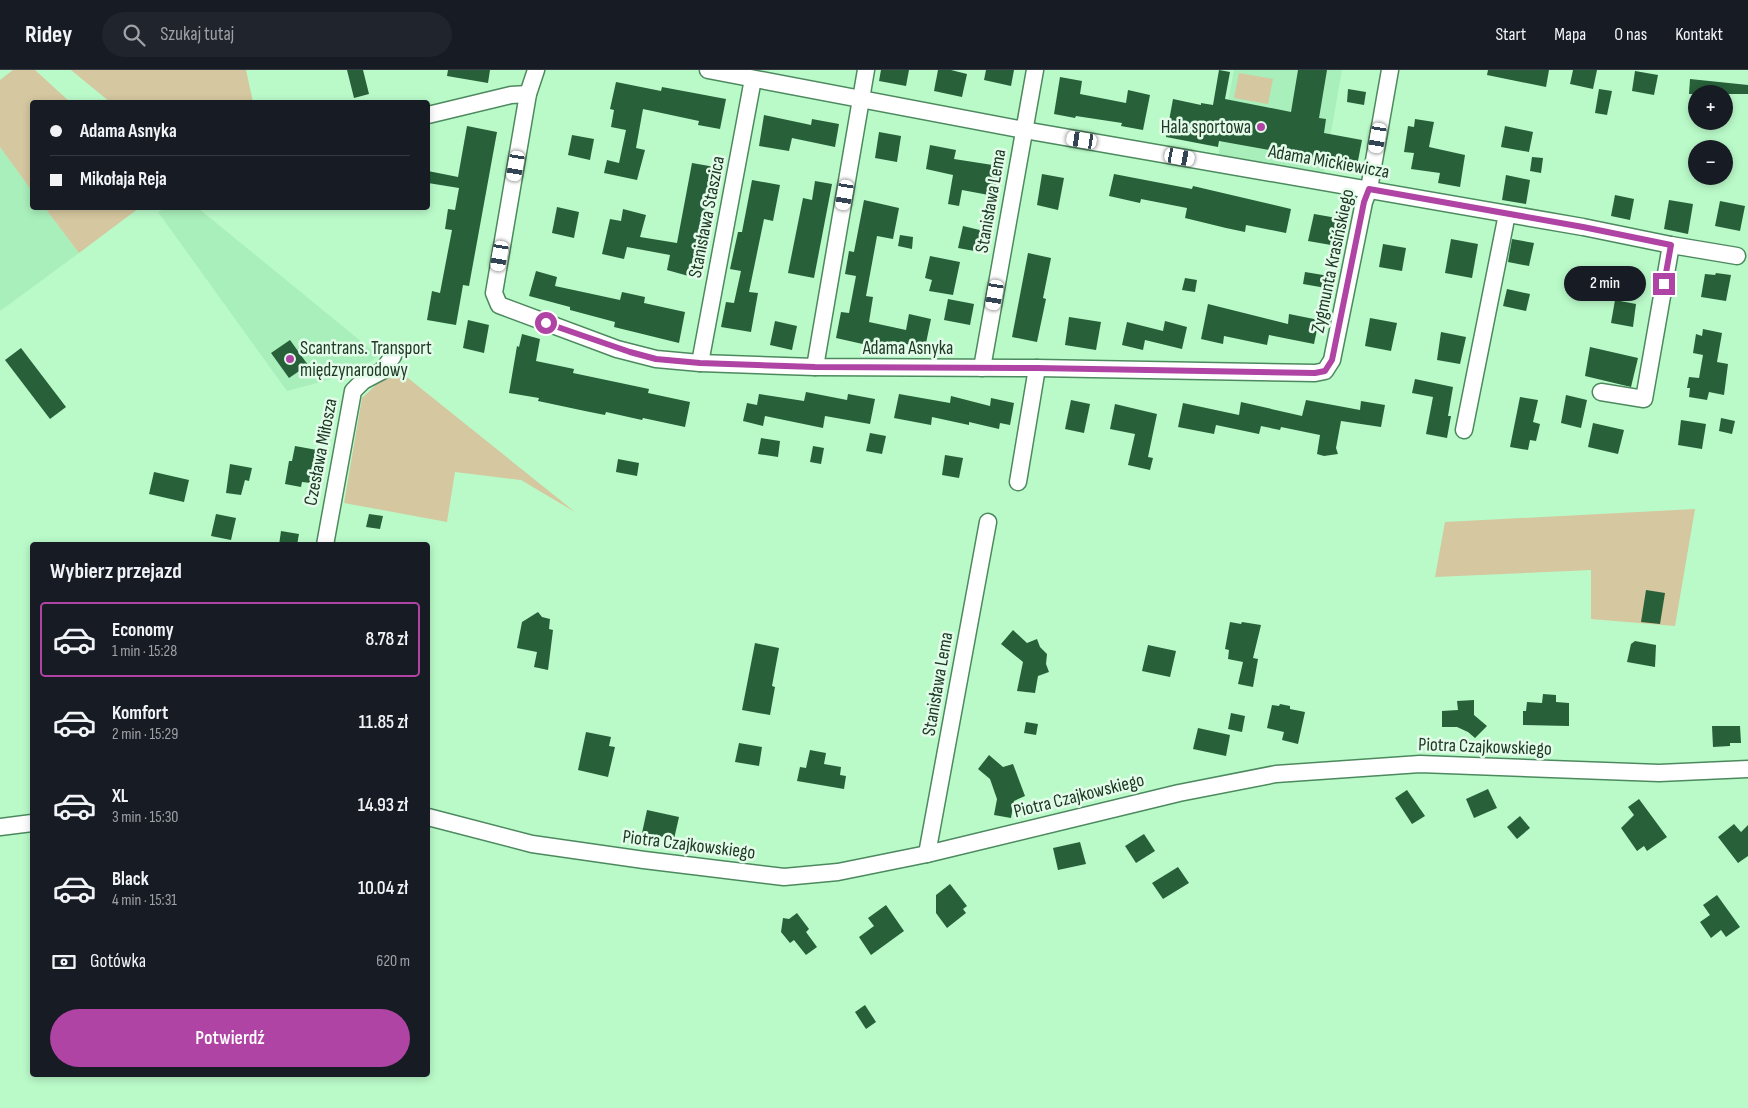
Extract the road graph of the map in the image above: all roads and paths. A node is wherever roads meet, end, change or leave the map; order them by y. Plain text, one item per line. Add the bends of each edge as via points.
1 (536, 70) edge
2 (708, 70) edge
3 (866, 70) edge
4 (1035, 70) edge
5 (1390, 70) edge
6 (753, 79) junction
7 (528, 94) junction
8 (861, 99) junction
9 (430, 115) edge
10 (1024, 130) junction
11 (1369, 189) junction
12 (1507, 214) junction
13 (1671, 245) junction
14 (1736, 256) dead end
15 (393, 356) dead end
16 (700, 363) junction
17 (815, 367) junction
18 (982, 368) junction
19 (1037, 368) junction
20 (1325, 371) joint
21 (1601, 392) dead end
22 (1464, 430) dead end
23 (1018, 482) dead end
24 (988, 522) dead end
25 (325, 542) edge
26 (1748, 769) edge
27 (430, 818) edge
28 (30, 823) edge
29 (0, 827) edge
30 (927, 854) junction

1 - 7 street
2 - 6 street, Adama Mickiewicza
3 - 8 street
4 - 10 street, Stanisława Lema
5 - 11 street, Zygmunta Krasińskiego
6 - 8 street, Adama Mickiewicza
6 - 16 street, Stanisława Staszica
7 - 9 street via 511,95
7 - 16 street, Adama Asnyka via 494,292 499,305 617,349 656,359
8 - 10 street, Adama Mickiewicza
8 - 17 street
10 - 11 street, Adama Mickiewicza
10 - 18 street, Stanisława Lema
11 - 12 street, Adama Mickiewicza
11 - 20 street, Zygmunta Krasińskiego via 1332,360
12 - 13 street, Adama Mickiewicza
12 - 22 street
13 - 14 street, Adama Mickiewicza
13 - 21 street via 1644,399
15 - 25 street, Czesława Miłosza via 382,371 363,381 353,391
16 - 17 street, Adama Asnyka
17 - 18 street, Adama Asnyka
18 - 19 street, Adama Asnyka
19 - 20 street, Adama Asnyka
19 - 23 street
24 - 30 street, Stanisława Lema
26 - 30 street, Piotra Czajkowskiego via 1659,773 1420,764 1276,774 1179,792
27 - 30 street, Piotra Czajkowskiego via 532,844 784,877 838,872
28 - 29 street

